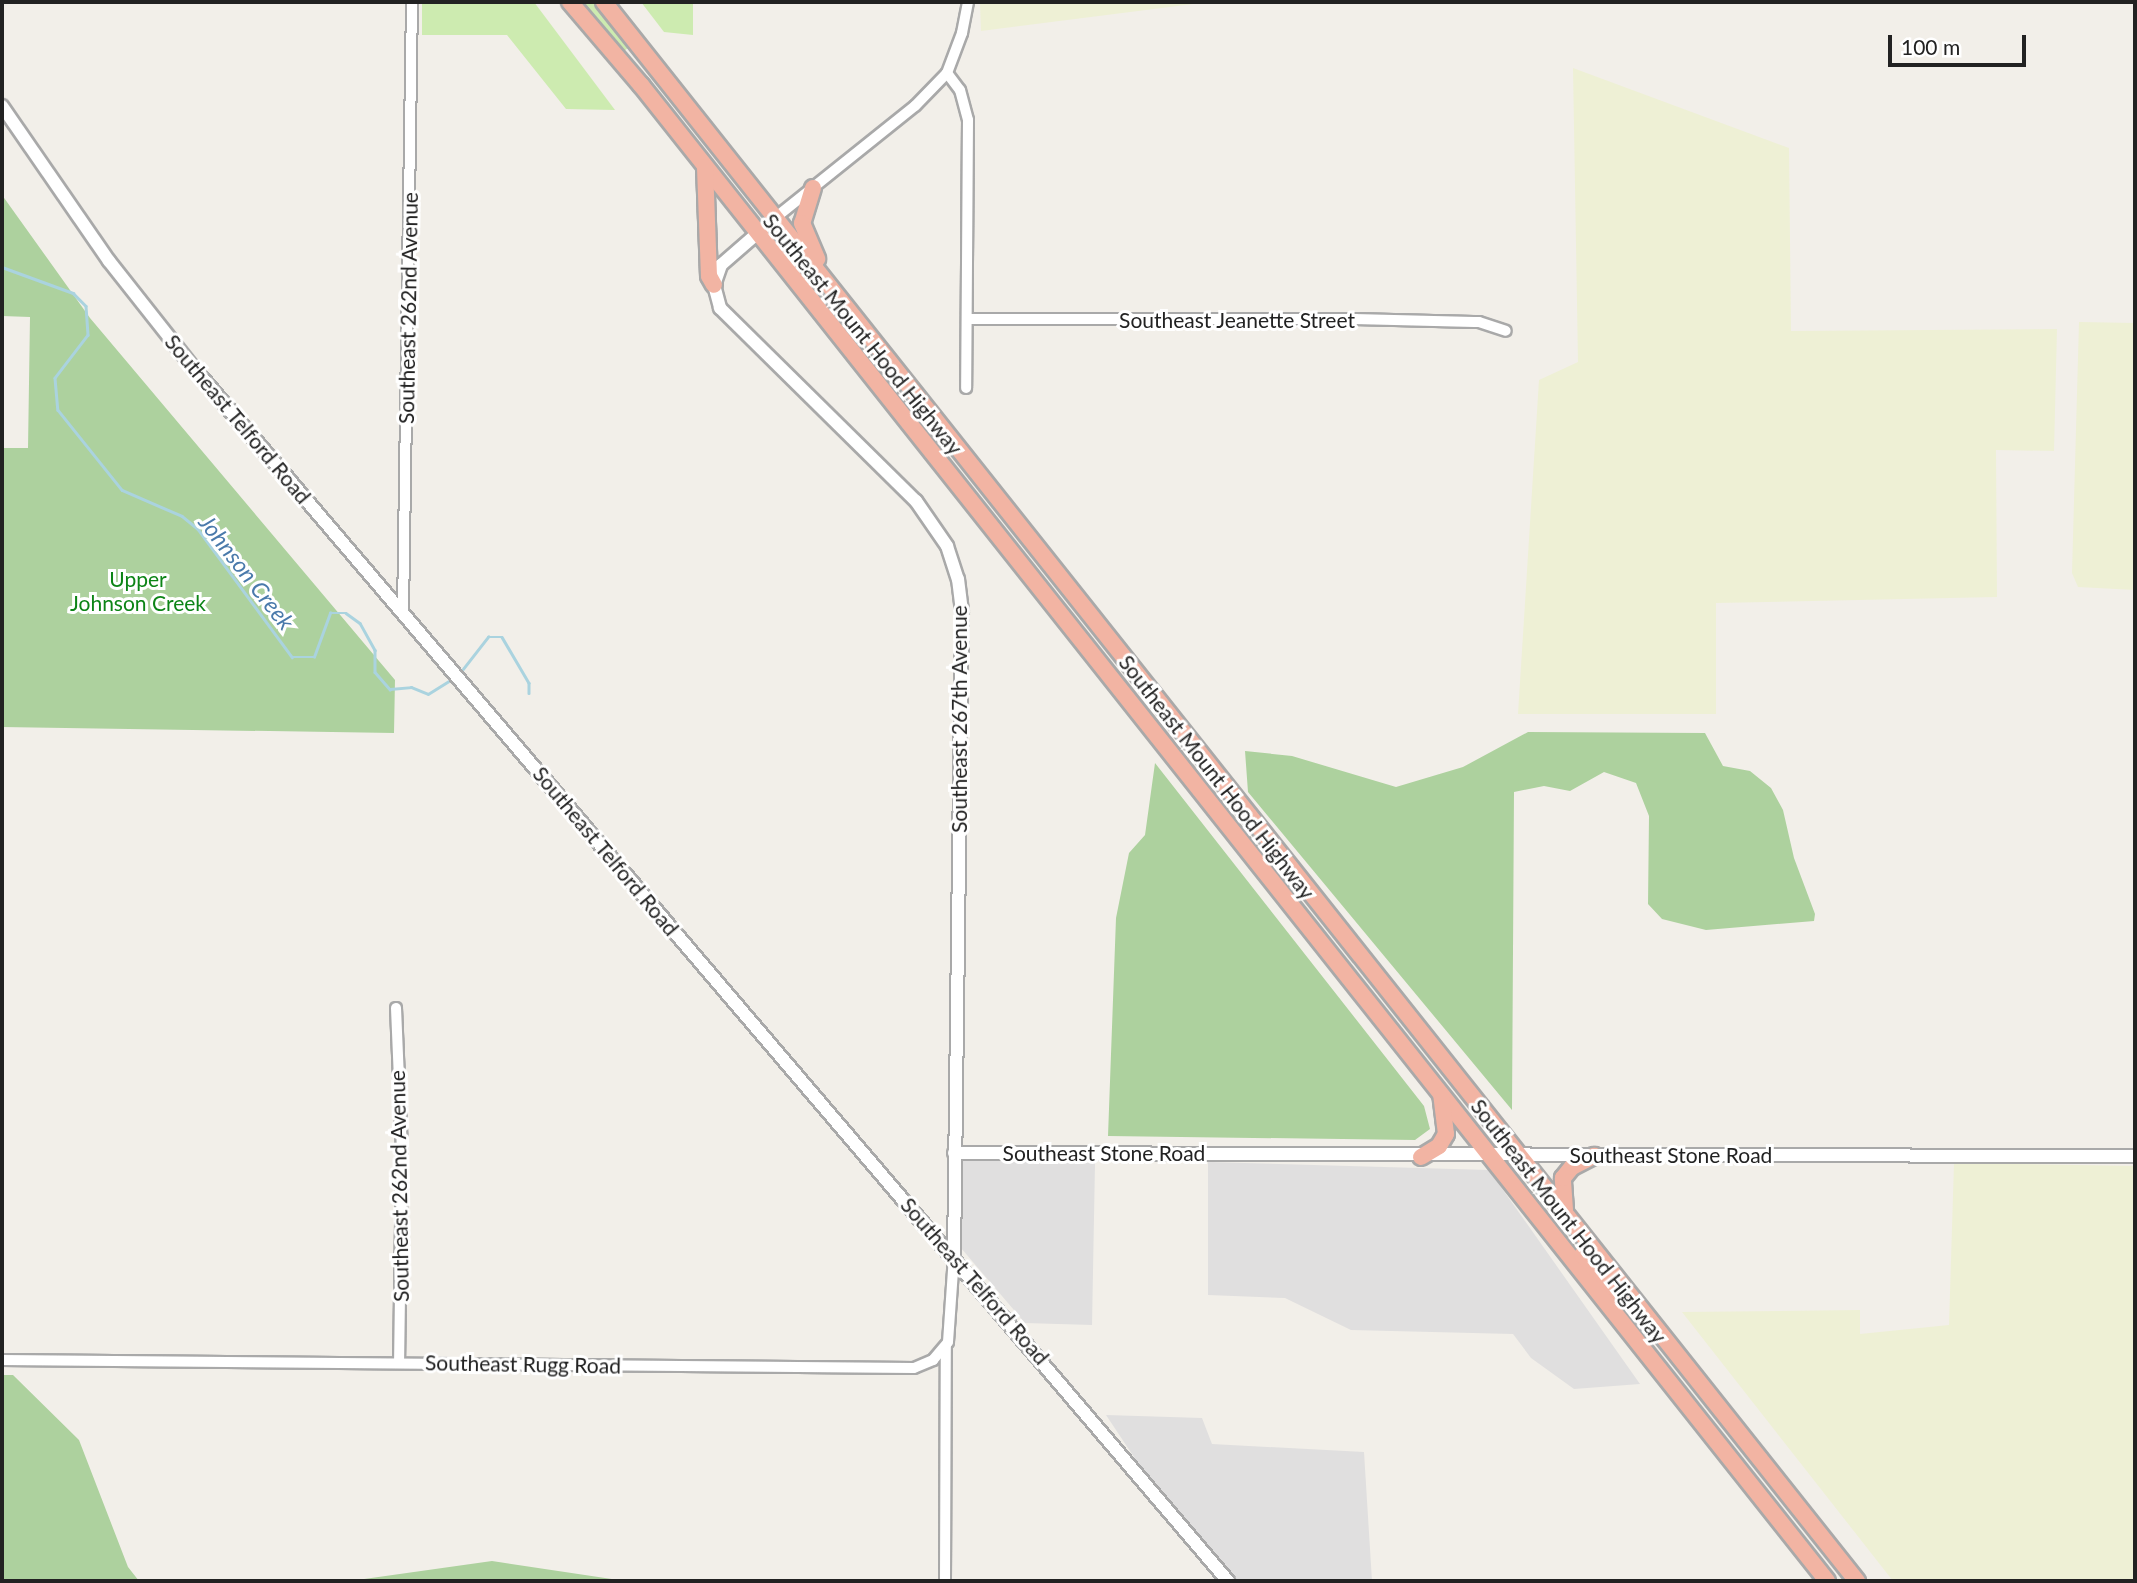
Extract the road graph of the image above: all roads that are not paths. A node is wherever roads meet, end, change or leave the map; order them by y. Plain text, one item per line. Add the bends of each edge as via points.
1 (412, 2) edge
2 (570, 2) edge
3 (604, 2) edge
4 (968, 2) edge
5 (947, 73) junction
6 (641, 85) junction
7 (2, 106) edge
8 (705, 167) junction
9 (813, 188) junction
10 (775, 218) junction
11 (755, 233) junction
12 (714, 285) junction
13 (837, 295) junction
14 (967, 318) junction
15 (1506, 331) dead end
16 (895, 368) junction
17 (966, 388) dead end
18 (403, 614) junction
19 (396, 1008) dead end
20 (1382, 1018) junction
21 (1441, 1093) junction
22 (954, 1153) junction
23 (1506, 1156) junction
24 (1594, 1156) junction
25 (2135, 1156) edge
26 (1421, 1157) junction
27 (1566, 1213) junction
28 (954, 1257) junction
29 (1642, 1309) junction
30 (946, 1346) junction
31 (2, 1360) edge
32 (399, 1363) junction
33 (945, 1581) edge
34 (1228, 1581) edge
35 (1827, 1581) edge
36 (1857, 1581) edge

1 - 18 street, Southeast 262nd Avenue
2 - 6 highway, Southeast Mount Hood Highway
3 - 10 highway, Southeast Mount Hood Highway
4 - 5 street
5 - 9 street via 915,106
5 - 14 street via 960,90 968,120
6 - 8 highway, Southeast Mount Hood Highway
6 - 10 highway via 688,124 756,210
7 - 18 street, Southeast Telford Road via 144,306
8 - 11 highway, Southeast Mount Hood Highway
8 - 12 highway via 709,276
9 - 10 street
9 - 13 highway via 803,212 803,230
10 - 11 street
10 - 13 highway, Southeast Mount Hood Highway
11 - 12 street via 727,257
11 - 16 highway via 775,240 848,333
11 - 20 highway, Southeast Mount Hood Highway
12 - 22 street, Southeast 267th Avenue via 720,308 732,321 916,501 938,530 958,579 962,623
13 - 16 highway, Southeast Mount Hood Highway
14 - 15 street, Southeast Jeanette Street via 1479,322
14 - 17 street
16 - 23 highway, Southeast Mount Hood Highway
18 - 28 street, Southeast Telford Road
19 - 32 street, Southeast 262nd Avenue via 402,1152
20 - 21 highway, Southeast Mount Hood Highway
20 - 23 highway via 1430,1057
21 - 23 highway, Southeast Mount Hood Highway
21 - 26 highway via 1446,1134 1439,1146
22 - 26 street, Southeast Stone Road
22 - 28 street, Southeast 267th Avenue
23 - 24 street, Southeast Stone Road
23 - 26 street, Southeast Stone Road
23 - 27 highway, Southeast Mount Hood Highway
23 - 29 highway via 1593,1268
23 - 35 highway, Southeast Mount Hood Highway
24 - 25 street, Southeast Stone Road
24 - 27 highway via 1572,1167 1563,1178
27 - 29 highway, Southeast Mount Hood Highway
28 - 30 street
28 - 34 street, Southeast Telford Road
29 - 36 highway, Southeast Mount Hood Highway
30 - 32 street, Southeast Rugg Road via 924,1365 904,1368
30 - 33 street
31 - 32 street, Southeast Rugg Road

